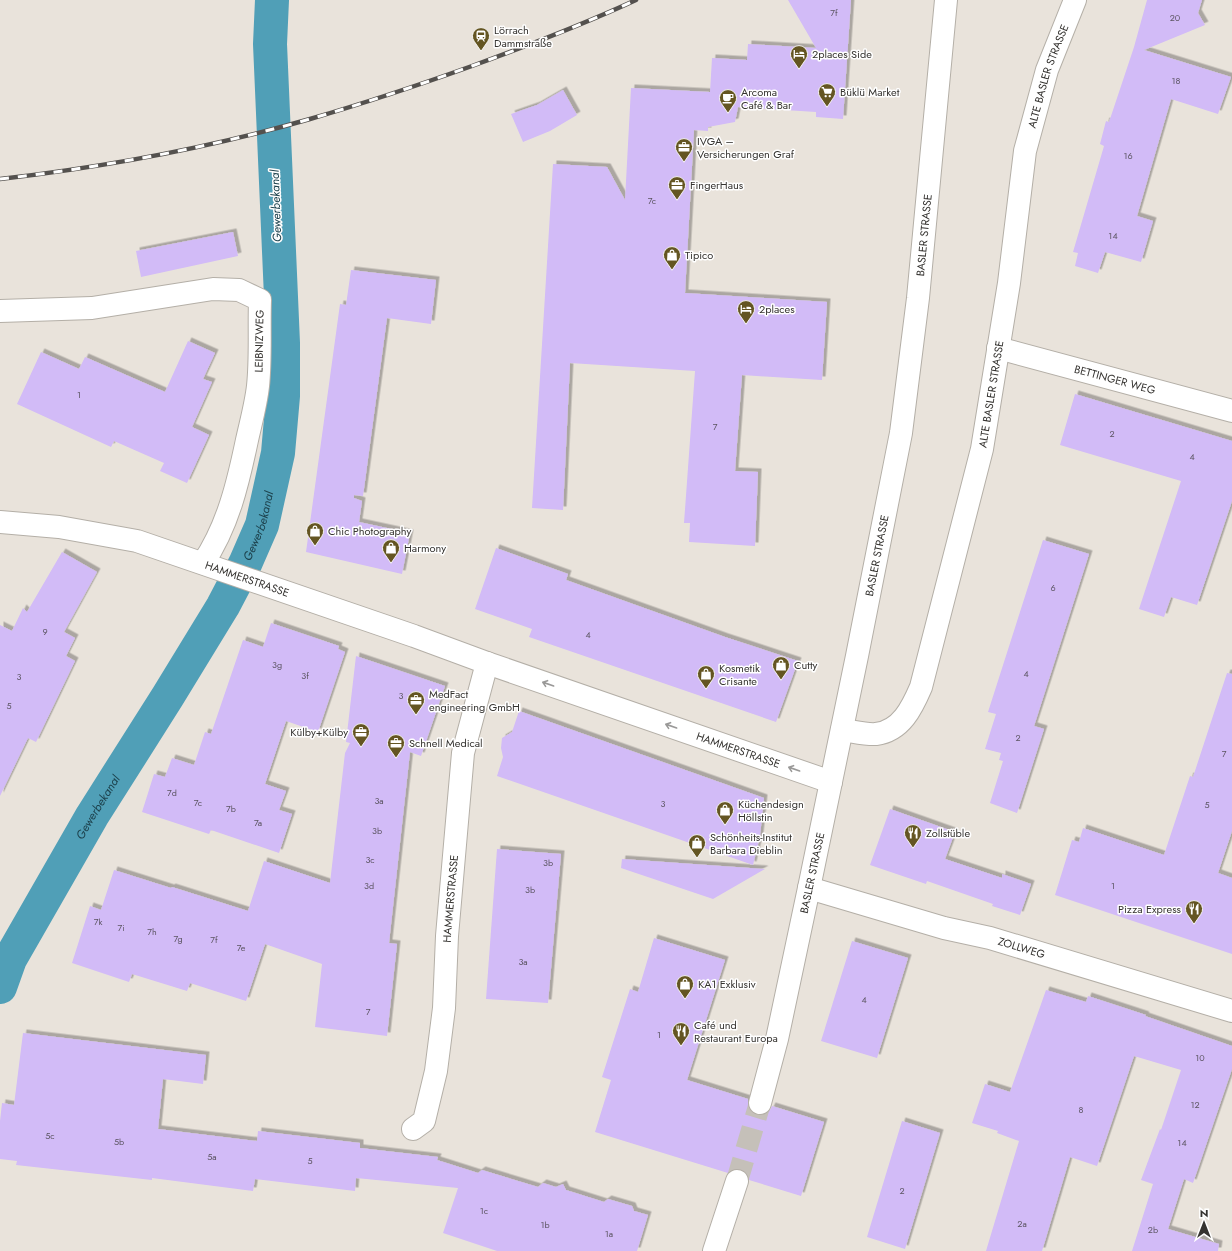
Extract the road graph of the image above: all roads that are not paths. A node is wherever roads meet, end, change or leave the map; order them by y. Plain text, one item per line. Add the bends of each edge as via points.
1 (946, 0) edge
2 (1075, 0) edge
3 (0, 311) edge
4 (998, 348) junction
5 (1232, 411) edge
6 (0, 522) edge
7 (211, 565) junction
8 (487, 663) junction
9 (842, 730) junction
10 (831, 782) junction
11 (809, 888) junction
12 (1232, 1011) edge
13 (760, 1103) tunnel mouth
14 (413, 1129) dead end
15 (737, 1181) tunnel mouth
16 (714, 1251) edge

1 - 9 street, BASLER STRASSE via 918,298 901,433
2 - 4 street, ALTE BASLER STRASSE via 1048,70 1026,151
3 - 7 street, LEIBNIZWEG via 92,308 213,288 239,290 260,300 258,386 239,477 213,550
4 - 5 street, BETTINGER WEG
4 - 9 street, ALTE BASLER STRASSE via 982,449 921,687 911,708 895,728 875,734
6 - 7 street, HAMMERSTRASSE via 58,527 137,541
7 - 8 street, HAMMERSTRASSE
10 -> 8 street, HAMMERSTRASSE
8 - 14 street, HAMMERSTRASSE via 463,753 447,936 444,1008 436,1071 424,1121
9 - 10 street, BASLER STRASSE
10 - 11 street, BASLER STRASSE
11 - 12 street, ZOLLWEG via 944,928 990,938
11 - 13 street, BASLER STRASSE via 777,1039
15 - 16 street

